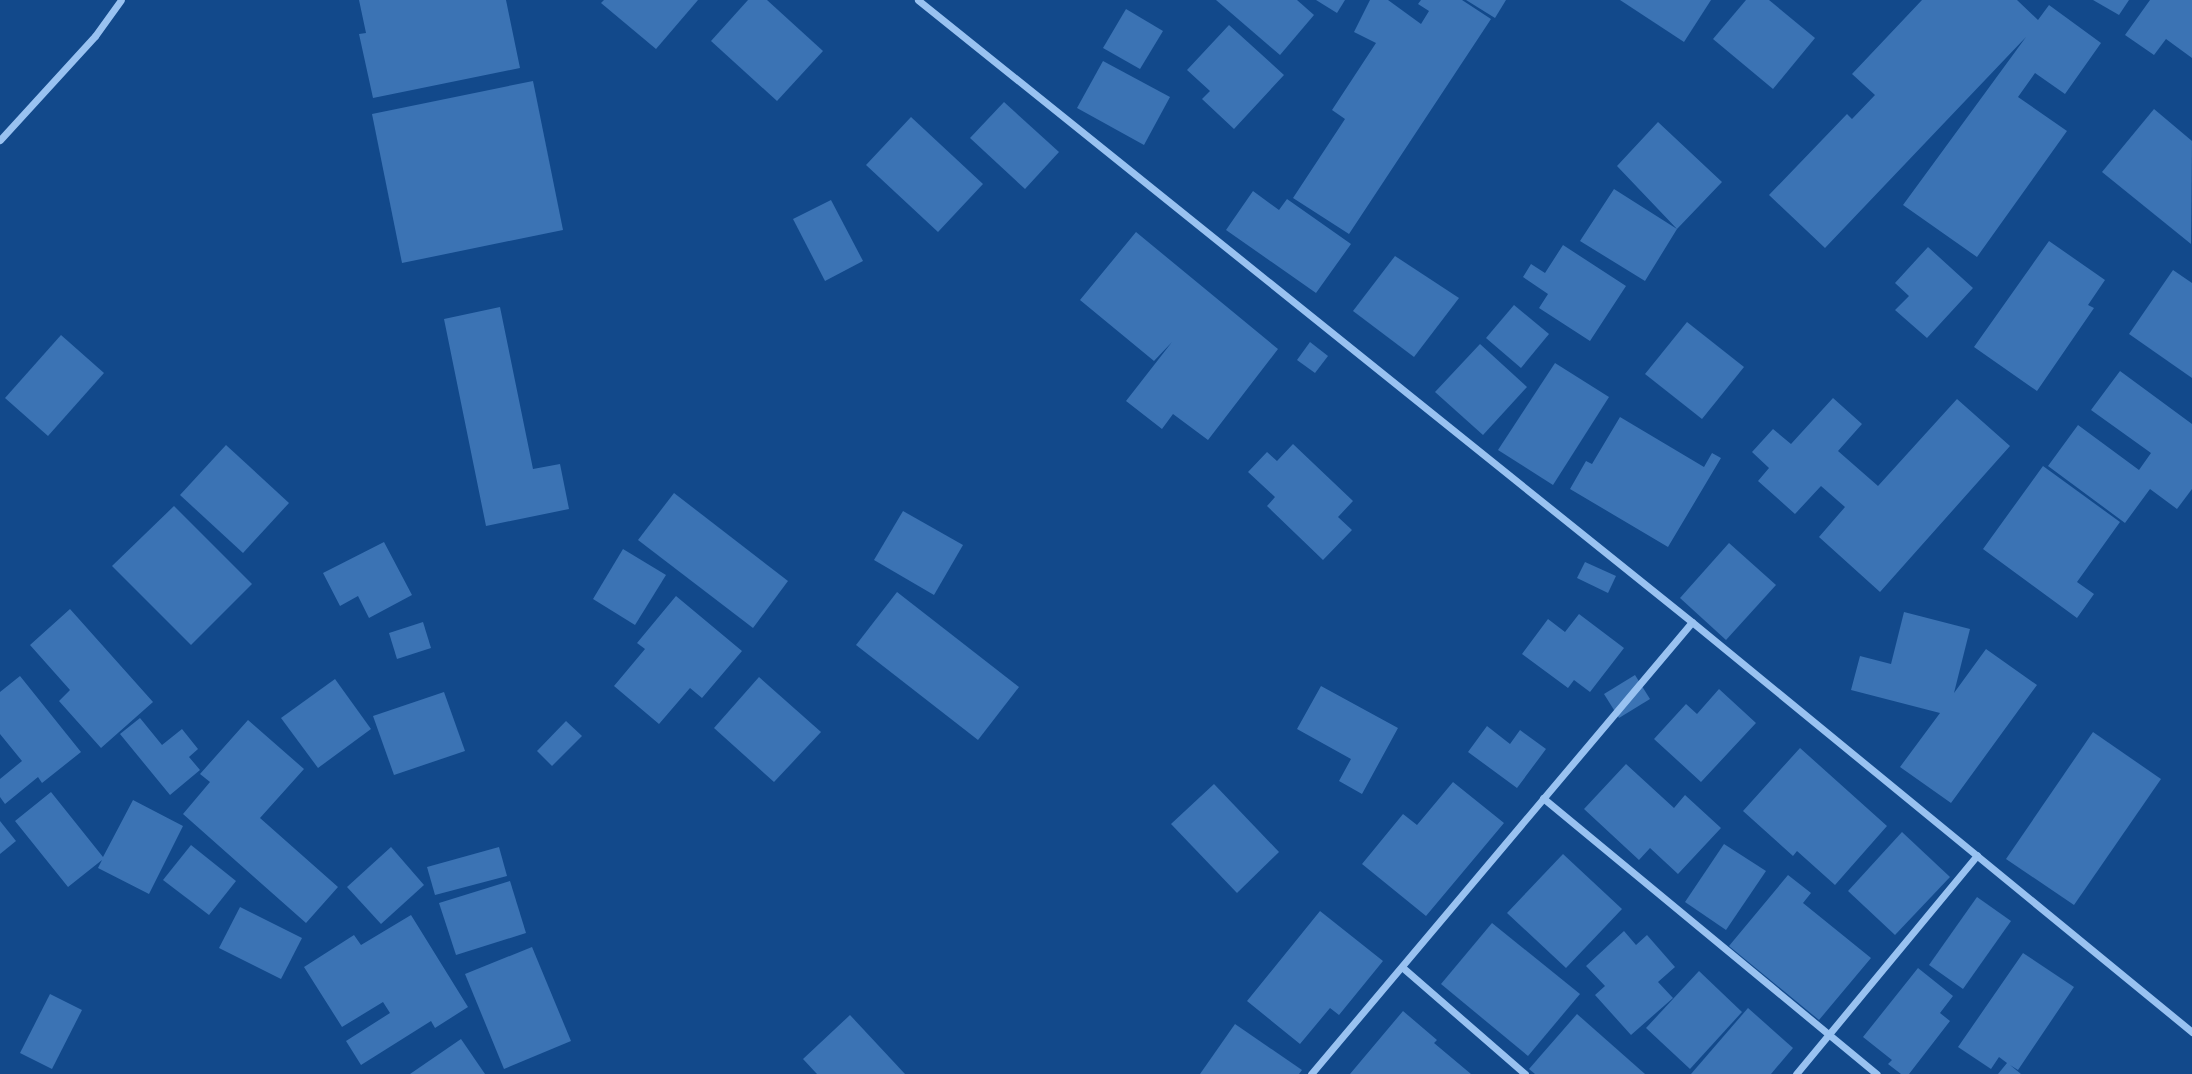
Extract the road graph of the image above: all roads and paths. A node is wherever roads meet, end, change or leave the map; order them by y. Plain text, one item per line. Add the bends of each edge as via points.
1 (121, 0) edge
2 (918, 0) edge
3 (0, 140) edge
4 (1692, 622) junction
5 (1544, 798) junction
6 (1977, 855) junction
7 (1402, 967) junction
8 (2192, 1032) edge
9 (1829, 1034) junction
10 (1311, 1074) edge
11 (1525, 1074) edge
12 (1796, 1074) edge
13 (1877, 1074) edge

1 - 3 street via 95,36
2 - 4 street
4 - 5 street
4 - 6 street
5 - 7 street
5 - 9 street
6 - 8 street
6 - 9 street
7 - 10 street
7 - 11 street
9 - 12 street
9 - 13 street

